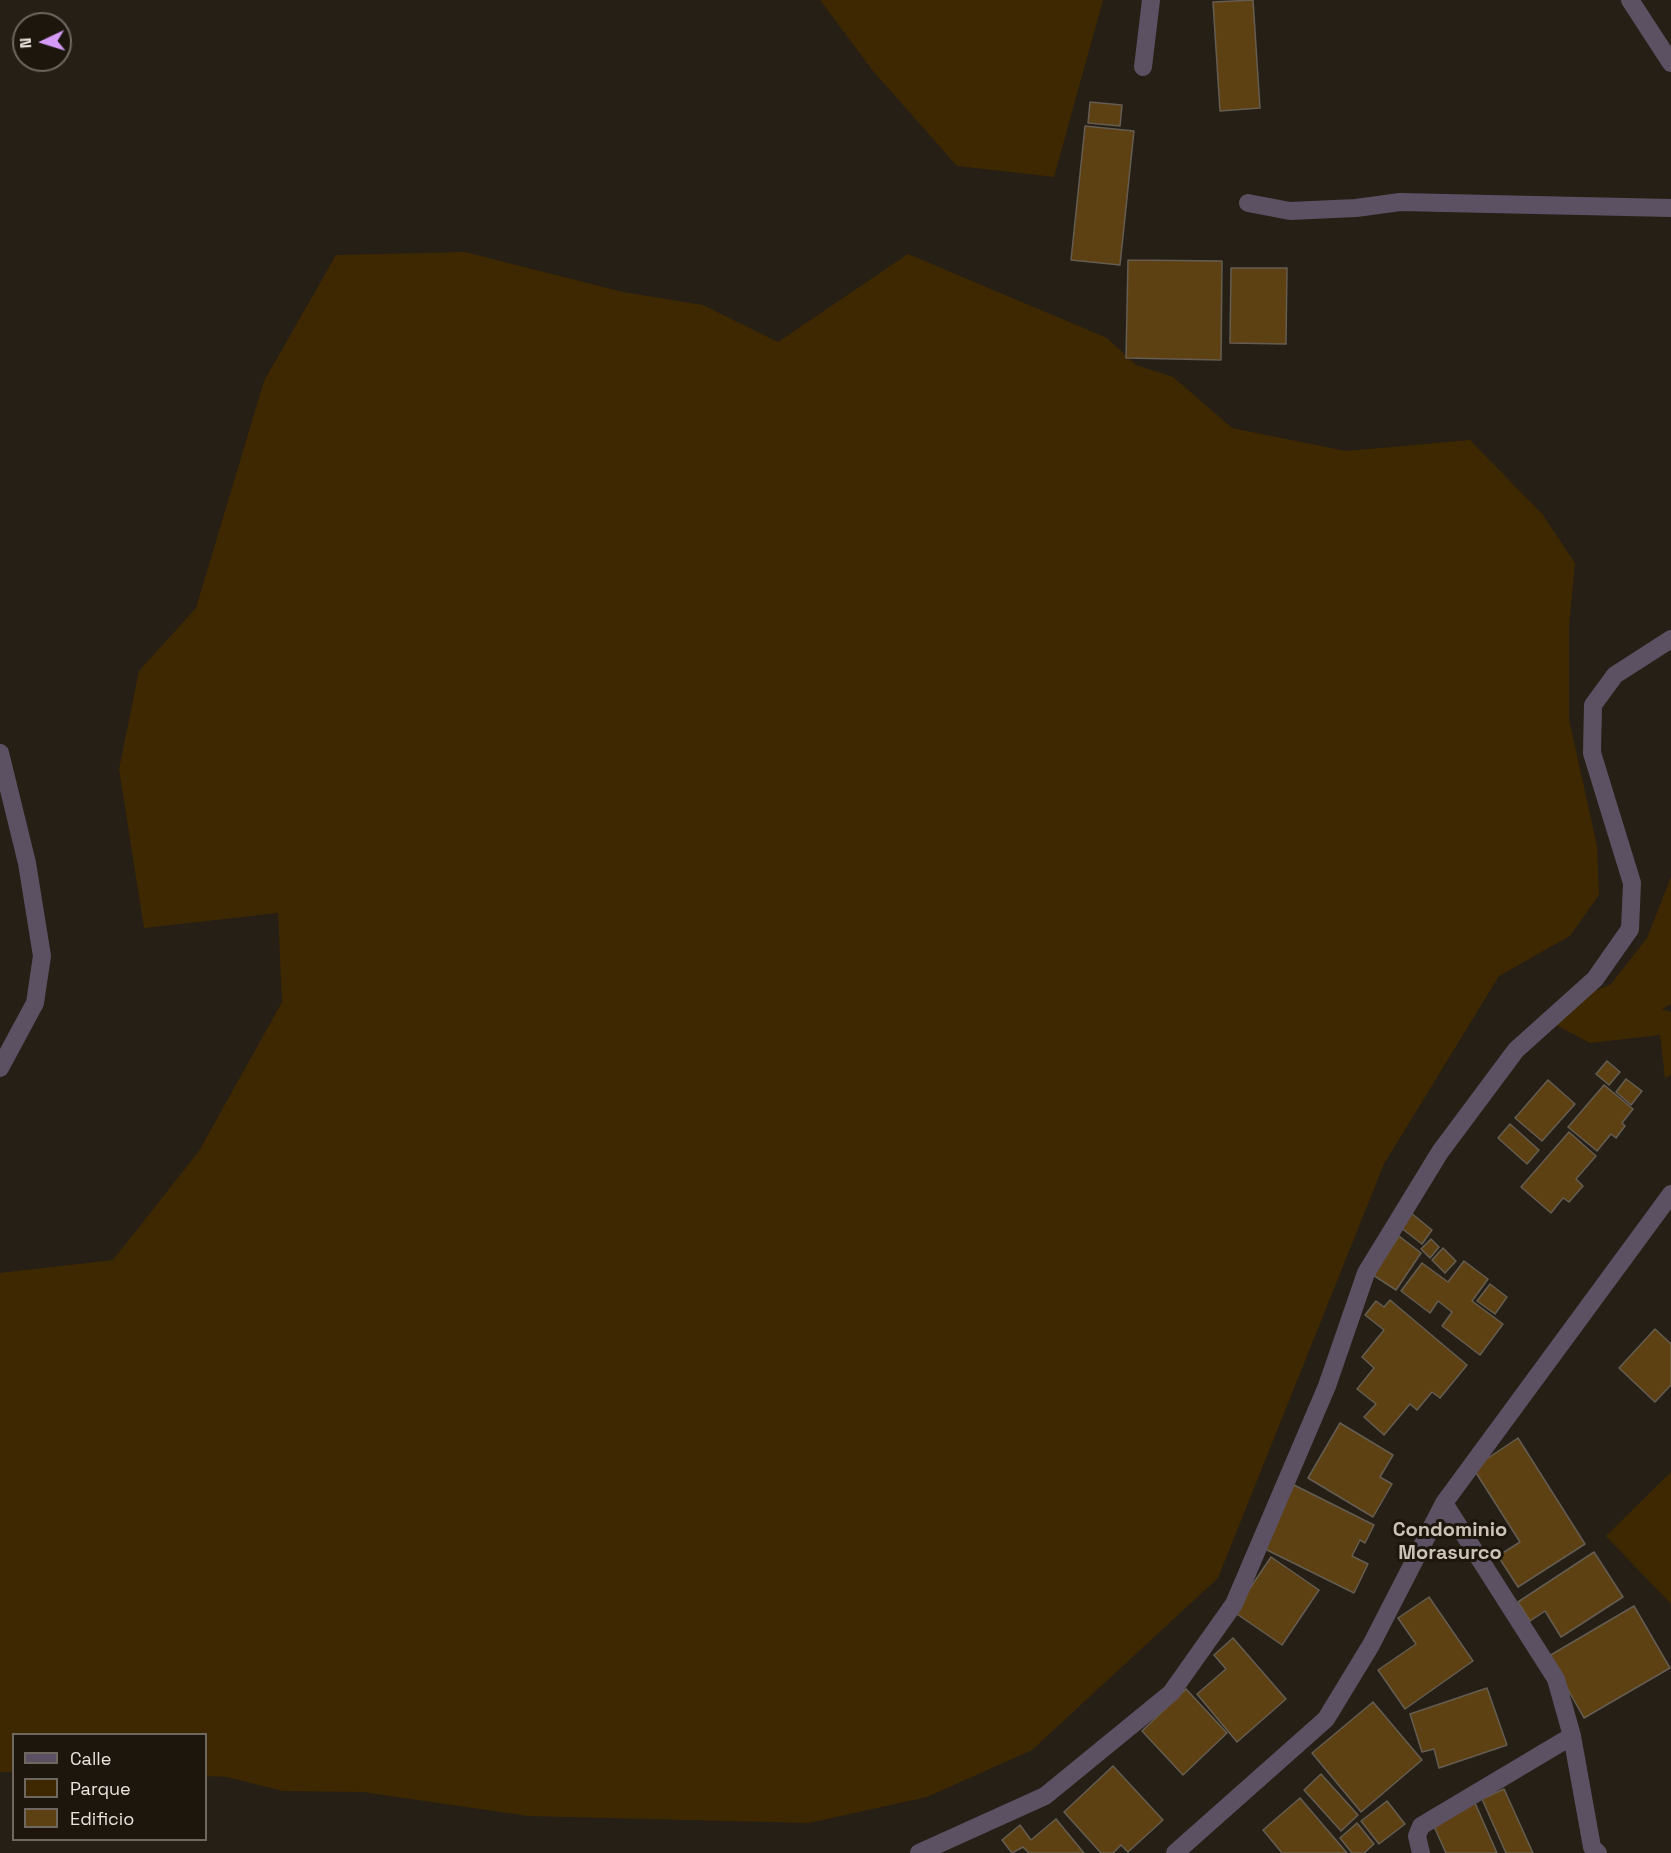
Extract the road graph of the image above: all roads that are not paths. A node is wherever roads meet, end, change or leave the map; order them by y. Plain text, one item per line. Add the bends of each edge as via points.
1 (1151, 0) edge
2 (1630, 0) edge
3 (1671, 63) edge
4 (1143, 67) dead end
5 (1248, 203) dead end
6 (1671, 208) edge
7 (1671, 639) edge
8 (0, 753) edge
9 (0, 1068) edge
10 (1671, 1194) edge
11 (1444, 1503) junction
12 (1572, 1736) junction
13 (920, 1853) edge
14 (1175, 1853) edge
15 (1421, 1853) edge
16 (1598, 1853) edge

1 - 4 street
2 - 3 street
5 - 6 street via 1290,211 1400,202
7 - 13 street via 1615,675 1593,705 1592,753 1632,883 1630,929 1595,979 1516,1050 1440,1152 1366,1274 1327,1386 1234,1604 1171,1693 1045,1796
8 - 9 street via 27,863 42,957 35,1003
10 - 11 street
11 - 12 street via 1556,1680
11 - 14 street via 1371,1645 1326,1719
12 - 15 street via 1421,1826 1417,1836
12 - 16 street via 1592,1847

